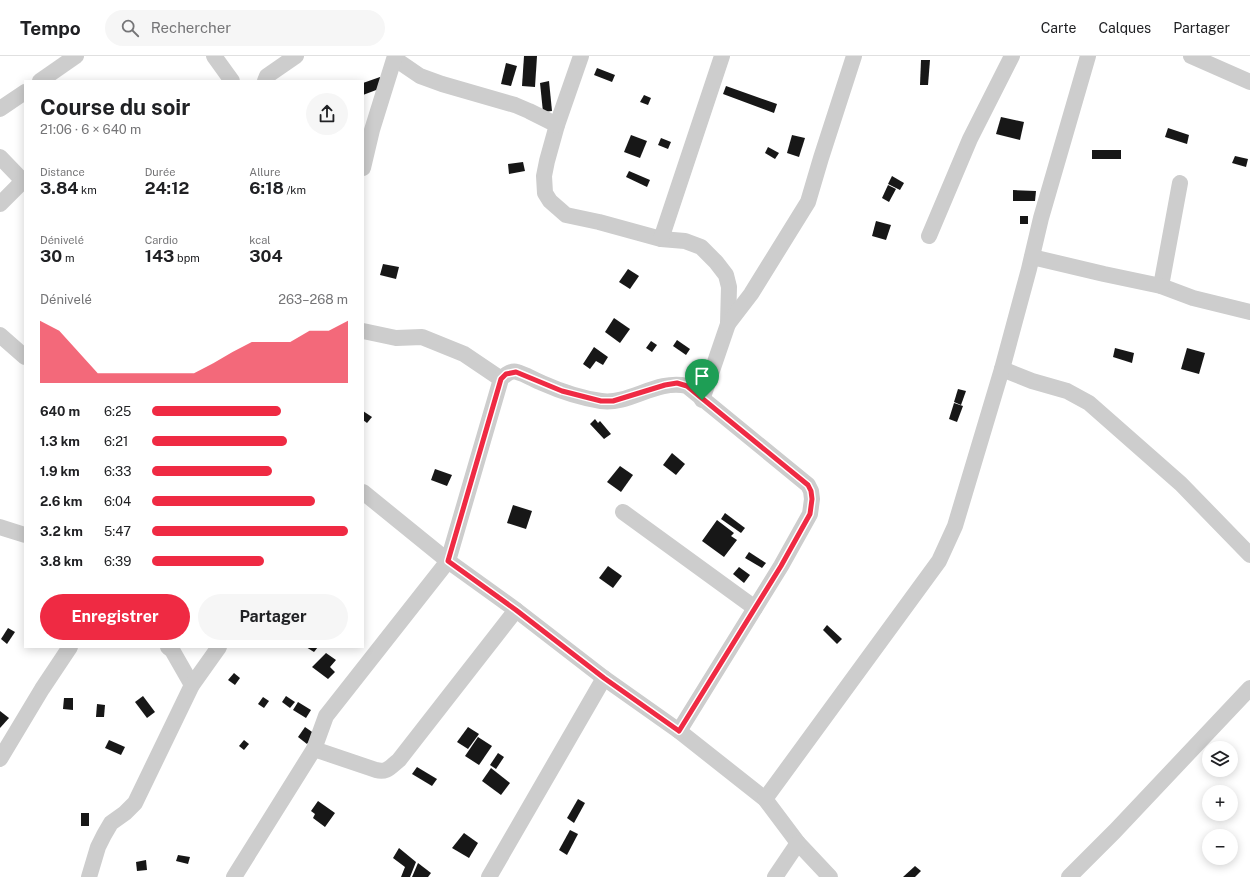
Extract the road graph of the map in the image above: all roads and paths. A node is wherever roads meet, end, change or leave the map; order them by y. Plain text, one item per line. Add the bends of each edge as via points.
1 (76, 56) edge
2 (214, 56) edge
3 (296, 56) edge
4 (582, 56) edge
5 (722, 56) edge
6 (854, 56) edge
7 (1012, 56) edge
8 (1088, 56) edge
9 (1191, 56) edge
10 (395, 58) edge
11 (41, 80) edge
12 (231, 80) edge
13 (265, 80) edge
14 (1250, 82) edge
15 (24, 93) edge
16 (0, 109) edge
17 (557, 125) junction
18 (0, 157) edge
19 (364, 164) edge
20 (24, 182) edge
21 (1180, 183) dead end
22 (0, 204) edge
23 (929, 236) dead end
24 (661, 239) junction
25 (1032, 257) junction
26 (1161, 286) junction
27 (1250, 312) edge
28 (728, 324) junction
29 (364, 331) edge
30 (0, 334) edge
31 (24, 356) edge
32 (1002, 369) junction
33 (501, 379) junction
34 (702, 400) junction
35 (364, 493) edge
36 (623, 512) dead end
37 (0, 527) edge
38 (24, 535) edge
39 (1250, 555) edge
40 (448, 561) junction
41 (755, 608) junction
42 (516, 610) junction
43 (69, 648) edge
44 (169, 648) edge
45 (218, 648) edge
46 (604, 678) junction
47 (192, 685) junction
48 (1250, 688) edge
49 (679, 731) junction
50 (314, 749) junction
51 (0, 759) edge
52 (765, 799) junction
53 (798, 843) junction
54 (89, 877) edge
55 (234, 877) edge
56 (489, 877) edge
57 (775, 877) edge
58 (830, 877) edge
59 (1069, 877) edge

1 - 11 street
2 - 12 street
3 - 13 street via 267,76
4 - 17 street
5 - 24 street
6 - 28 street via 808,202 751,294
7 - 23 street via 970,139
8 - 25 street via 1052,177
9 - 14 street
10 - 17 street via 420,76 515,105
10 - 19 street
15 - 16 street
17 - 24 street via 544,176 545,193 550,201 566,215
18 - 20 street
20 - 22 street
21 - 26 street
24 - 28 street via 685,241 701,248 716,262 726,276 729,288
25 - 26 street
25 - 32 street
26 - 27 street via 1193,298
28 - 34 street
29 - 33 street via 396,338 422,337 464,354
30 - 31 street
32 - 39 street via 1067,391 1089,403 1181,484
32 - 52 street via 955,526 939,561
33 - 34 street via 506,374 516,372 562,391 601,401 613,401 677,383 687,386
33 - 40 street
34 - 41 street via 808,485 811,491 810,514
35 - 40 street
36 - 41 street
37 - 38 street
40 - 42 street
40 - 50 street via 326,716
41 - 49 street
42 - 46 street
42 - 50 street via 399,760 386,771 382,772
43 - 51 street
44 - 47 street
45 - 47 street
46 - 49 street
46 - 56 street
47 - 54 street via 135,803 125,814 111,823 104,835
48 - 59 street
49 - 52 street
50 - 55 street
52 - 53 street
53 - 57 street
53 - 58 street

